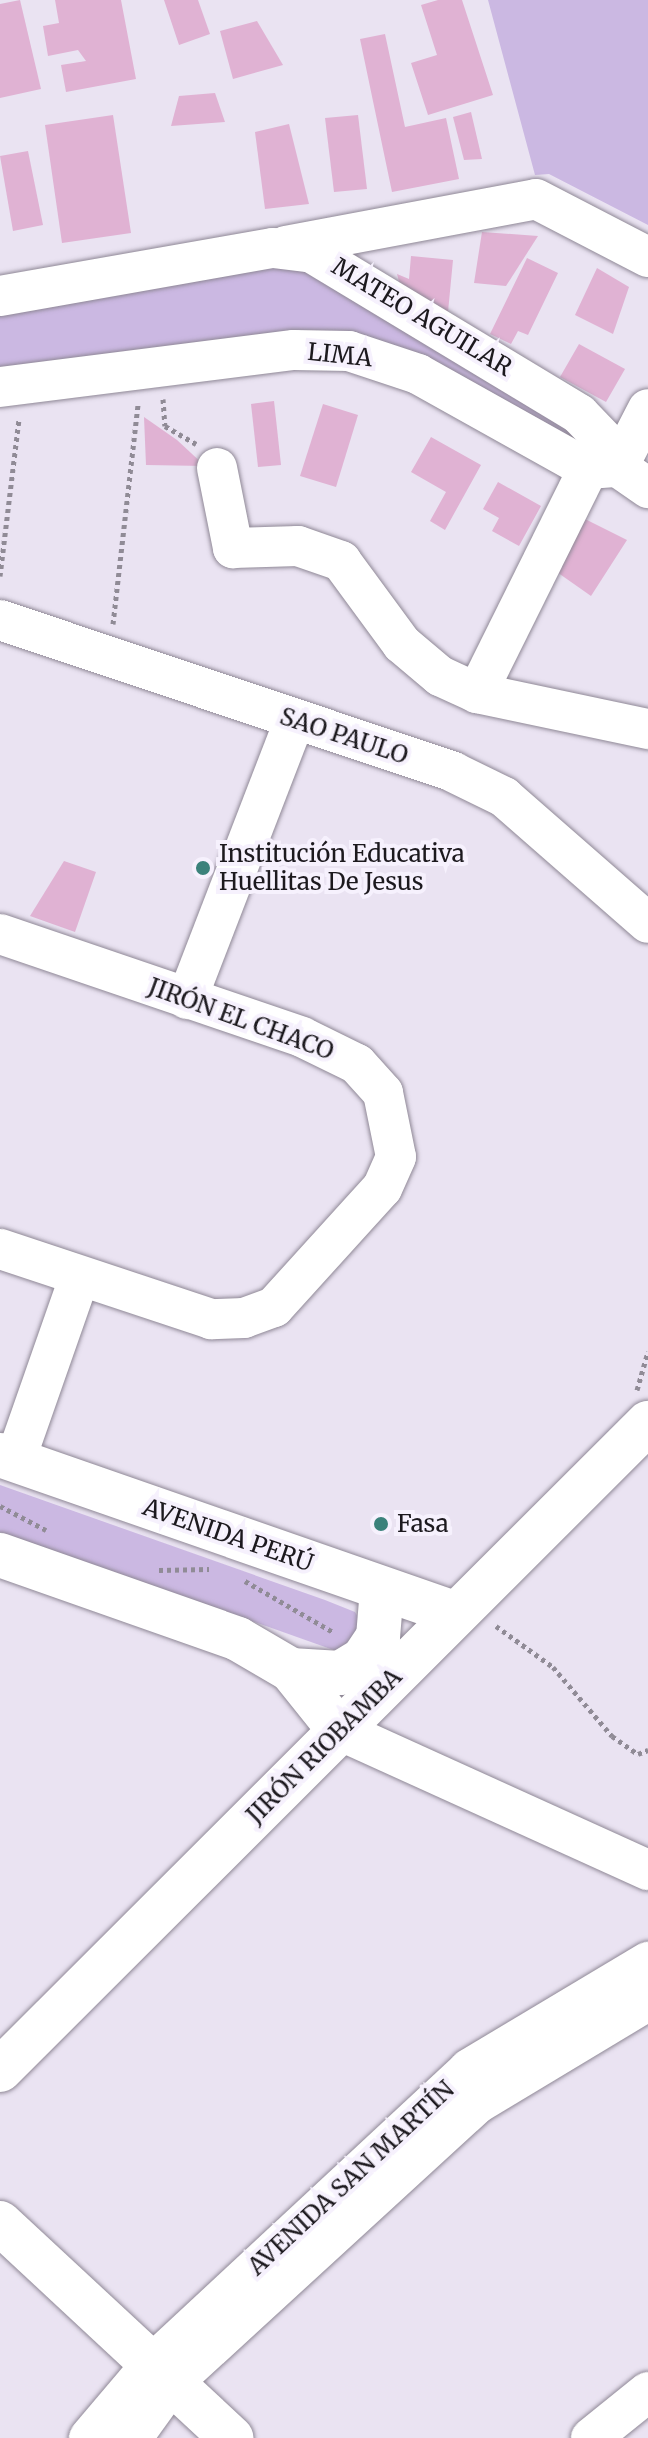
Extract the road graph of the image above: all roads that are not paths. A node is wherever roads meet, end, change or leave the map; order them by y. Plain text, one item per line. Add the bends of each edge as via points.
1 (273, 248) junction
2 (648, 257) edge
3 (0, 296) edge
4 (11, 386) edge
5 (648, 409) edge
6 (217, 468) road end
7 (618, 475) edge
8 (0, 620) edge
9 (477, 693) junction
10 (295, 719) junction
11 (648, 729) edge
12 (648, 923) edge
13 (0, 934) edge
14 (187, 999) junction
15 (0, 1249) edge
16 (79, 1278) junction
17 (648, 1423) edge
18 (8, 1458) edge
19 (0, 1555) edge
20 (382, 1589) junction
21 (460, 1610) junction
22 (291, 1670) junction
23 (339, 1730) junction
24 (648, 1870) edge
25 (648, 1962) edge
26 (648, 2001) edge
27 (0, 2070) edge
28 (0, 2223) edge
29 (161, 2375) junction
30 (648, 2392) edge
31 (89, 2438) edge
32 (132, 2438) edge
33 (231, 2438) edge
34 (591, 2438) edge

1 - 2 street via 536,199
1 - 3 street, MATEO AGUILAR
1 - 7 street, MATEO AGUILAR via 312,253 359,276 567,406 598,429
4 - 7 street, LIMA via 294,350 381,358
5 - 7 street
6 - 9 street via 233,548 298,546 341,561 402,644 440,676
7 - 9 street
8 - 10 street, SAO PAULO
9 - 11 street
10 - 12 street, SAO PAULO via 504,797
10 - 14 street
13 - 14 street, JIRÓN EL CHACO
14 - 16 street, JIRÓN EL CHACO via 302,1037 357,1064 377,1083 395,1136 395,1164 356,1218 274,1307 244,1318 211,1319
15 - 16 street, JIRÓN EL CHACO
16 - 18 street
17 - 21 main road, JIRÓN RIOBAMBA
18 - 20 main road, AVENIDA PERÚ
19 - 22 main road via 238,1639
20 - 21 main road, AVENIDA PERÚ
20 - 22 main road via 378,1637 363,1659 340,1673
21 - 23 main road, JIRÓN RIOBAMBA
22 - 23 main road
23 - 24 street
23 - 27 main road, JIRÓN RIOBAMBA
25 - 29 street, AVENIDA SAN MARTÍN via 469,2069
26 - 29 street, AVENIDA SAN MARTÍN via 478,2103
28 - 29 main road
29 - 31 street, AVENIDA SAN MARTÍN
29 - 32 street, AVENIDA SAN MARTÍN
29 - 33 main road
30 - 34 street

